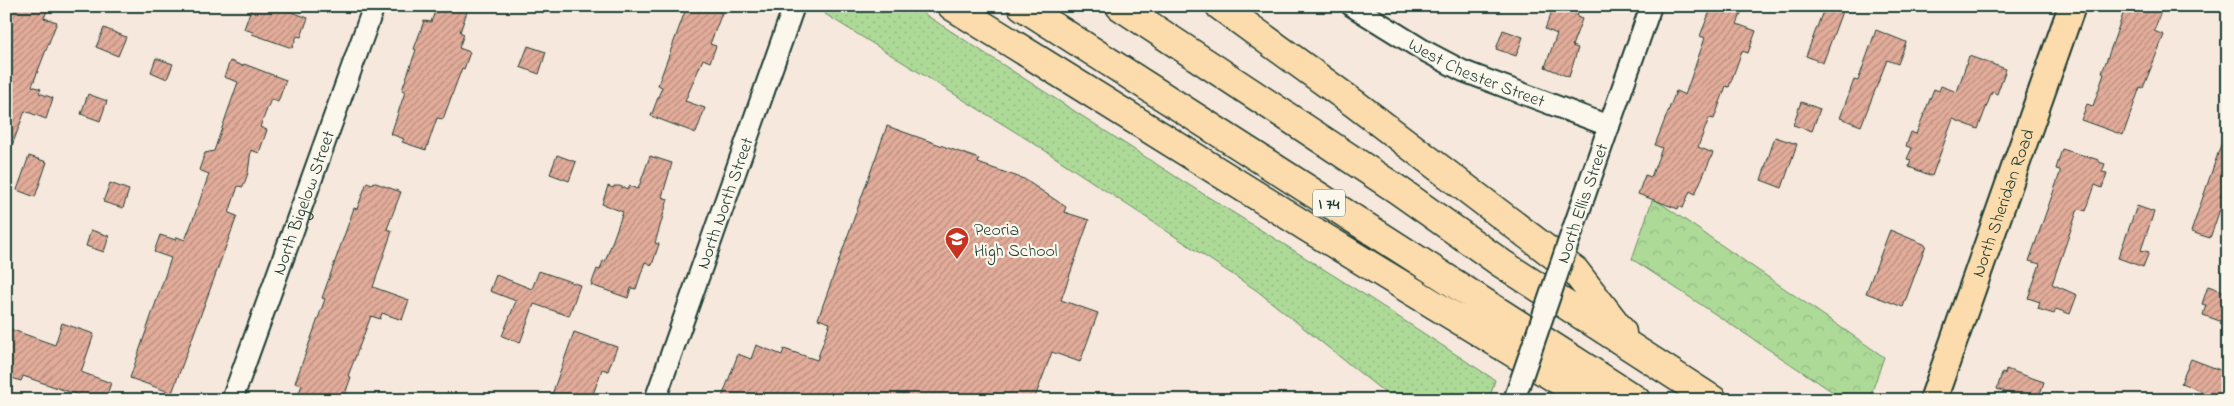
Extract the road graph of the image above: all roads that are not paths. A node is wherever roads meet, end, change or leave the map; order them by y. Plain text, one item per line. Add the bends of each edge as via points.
1 (374, 6) edge
2 (794, 6) edge
3 (952, 6) edge
4 (1022, 6) edge
5 (1120, 6) edge
6 (1220, 6) edge
7 (1352, 6) edge
8 (1651, 6) edge
9 (2072, 6) edge
10 (1609, 126) junction
11 (1633, 347) junction
12 (232, 400) edge
13 (655, 400) edge
14 (1514, 400) edge
15 (1591, 400) edge
16 (1636, 400) edge
17 (1713, 400) edge
18 (1933, 400) edge

1 - 12 street, North Bigelow Street
2 - 13 street, North North Street
3 - 15 highway
4 - 16 highway, I 74
5 - 11 highway via 1398,190 1501,263
6 - 11 highway via 1575,271
7 - 10 street, West Chester Street via 1463,71
8 - 10 street, North Ellis Street
9 - 18 main road, North Sheridan Road
10 - 14 street, North Ellis Street, bridge
11 - 17 highway

